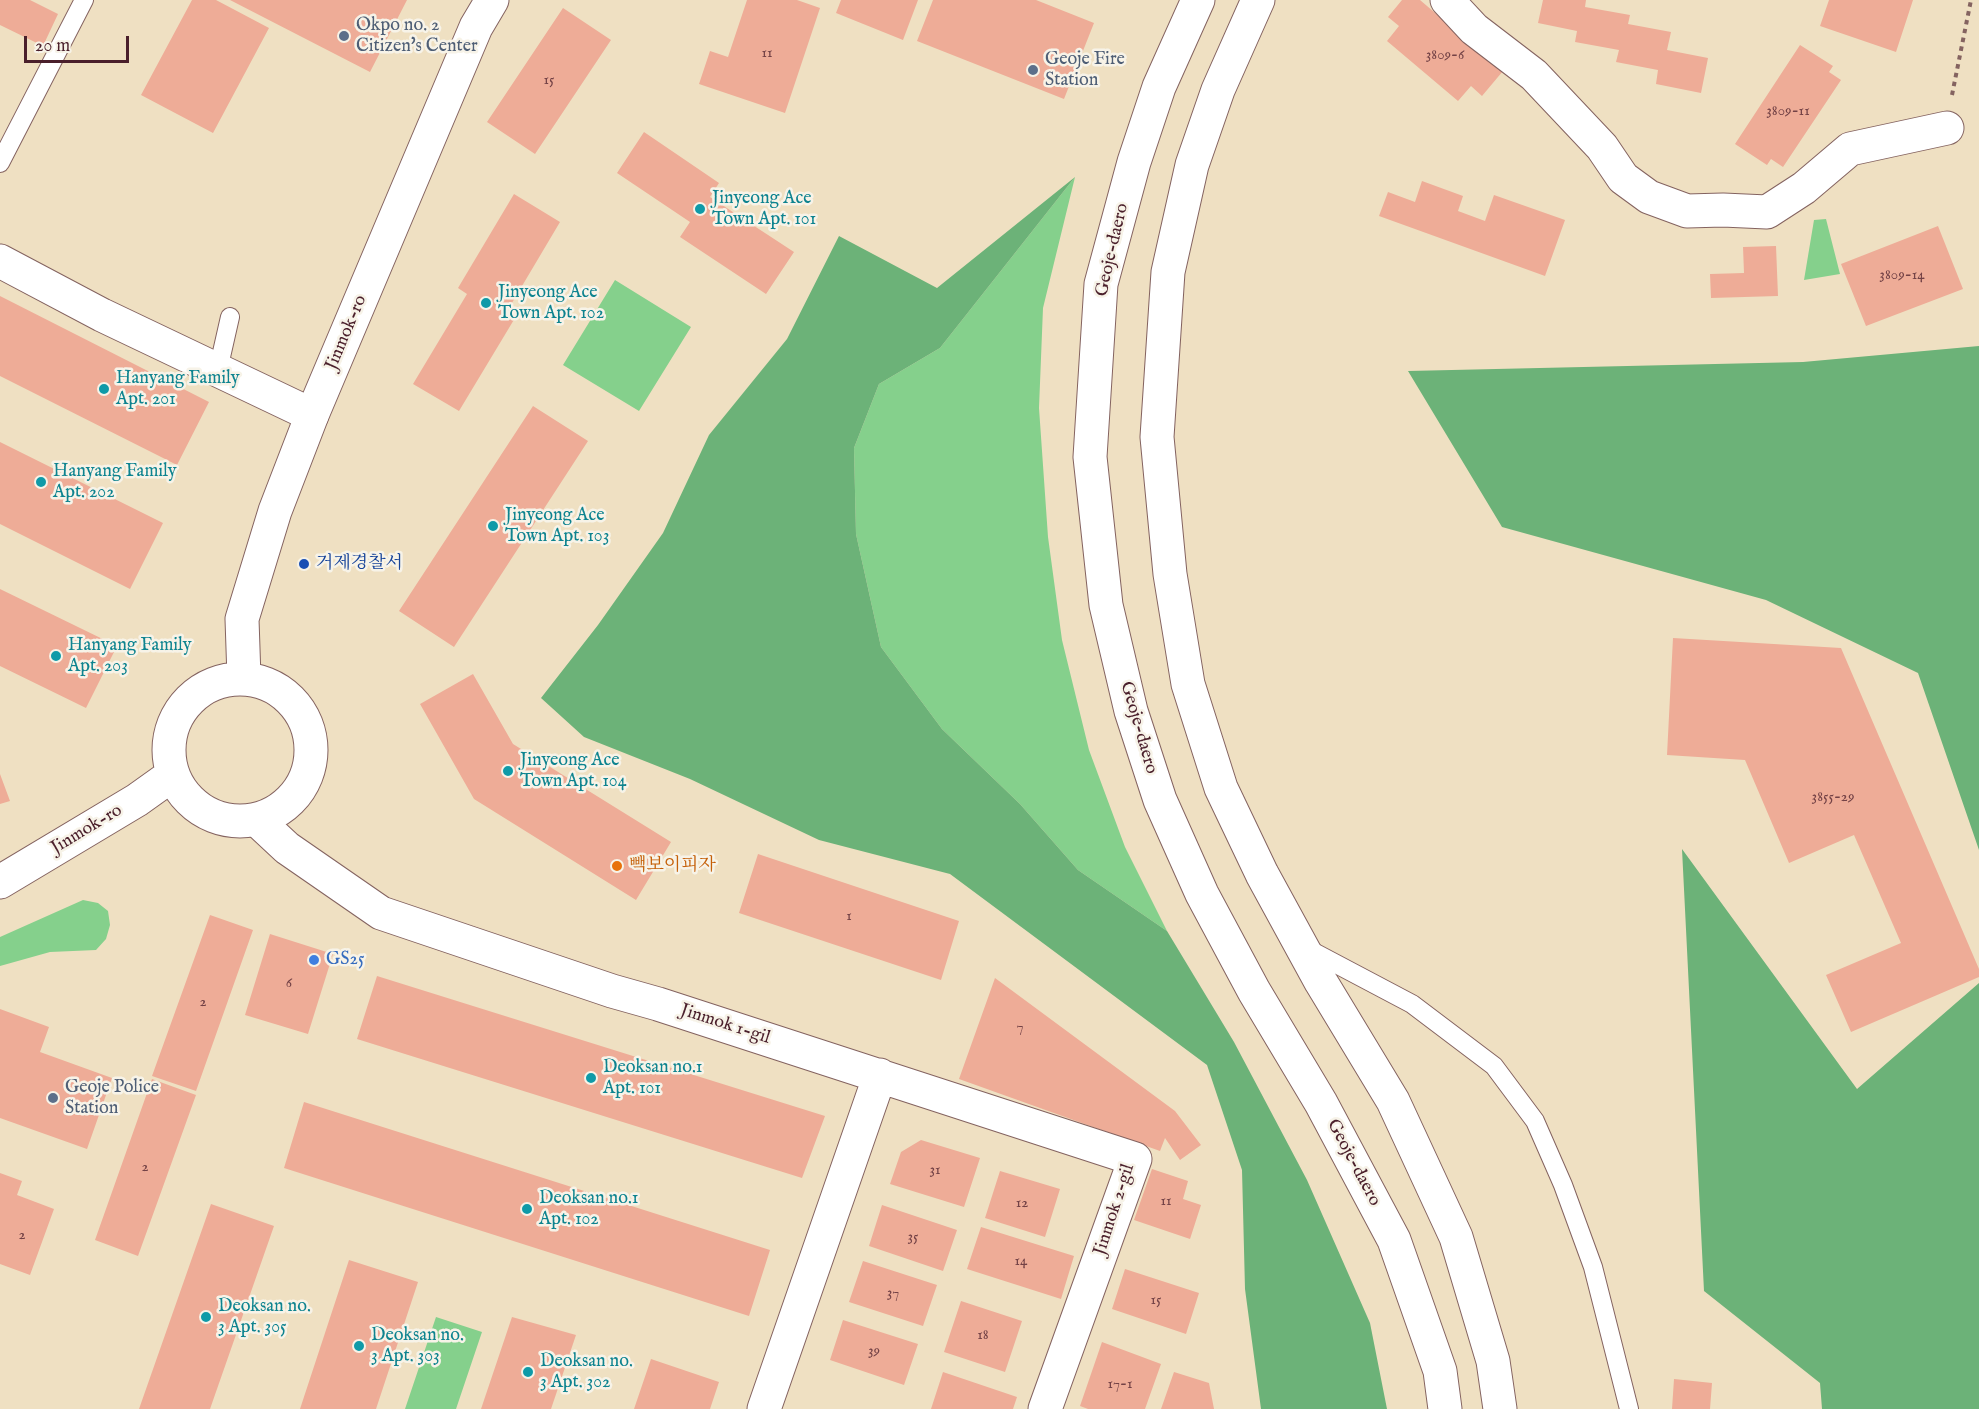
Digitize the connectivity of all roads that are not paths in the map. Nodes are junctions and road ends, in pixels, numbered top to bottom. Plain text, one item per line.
1 (84, 0) edge
2 (492, 0) edge
3 (1198, 0) edge
4 (1258, 0) edge
5 (1447, 0) edge
6 (1947, 128) road end
7 (0, 163) edge
8 (0, 261) edge
9 (230, 316) dead end
10 (218, 370) junction
11 (312, 415) junction
12 (244, 678) junction
13 (172, 775) junction
14 (257, 820) junction
15 (0, 882) edge
16 (1301, 945) junction
17 (880, 1075) junction
18 (764, 1409) edge
19 (1045, 1409) edge
20 (1445, 1409) edge
21 (1500, 1409) edge
22 (1629, 1409) edge

1 - 7 lane
2 - 11 street, Jinmok-ro
3 - 20 street, Geoje-daero
4 - 16 street
5 - 6 street
8 - 10 street
9 - 10 lane
10 - 11 street
11 - 12 street, Jinmok-ro
12 - 13 street
12 - 14 street
13 - 14 street
13 - 15 street, Jinmok-ro
14 - 17 street, Jinmok 1-gil
16 - 21 street
16 - 22 lane
17 - 18 street
17 - 19 street, Jinmok 2-gil

